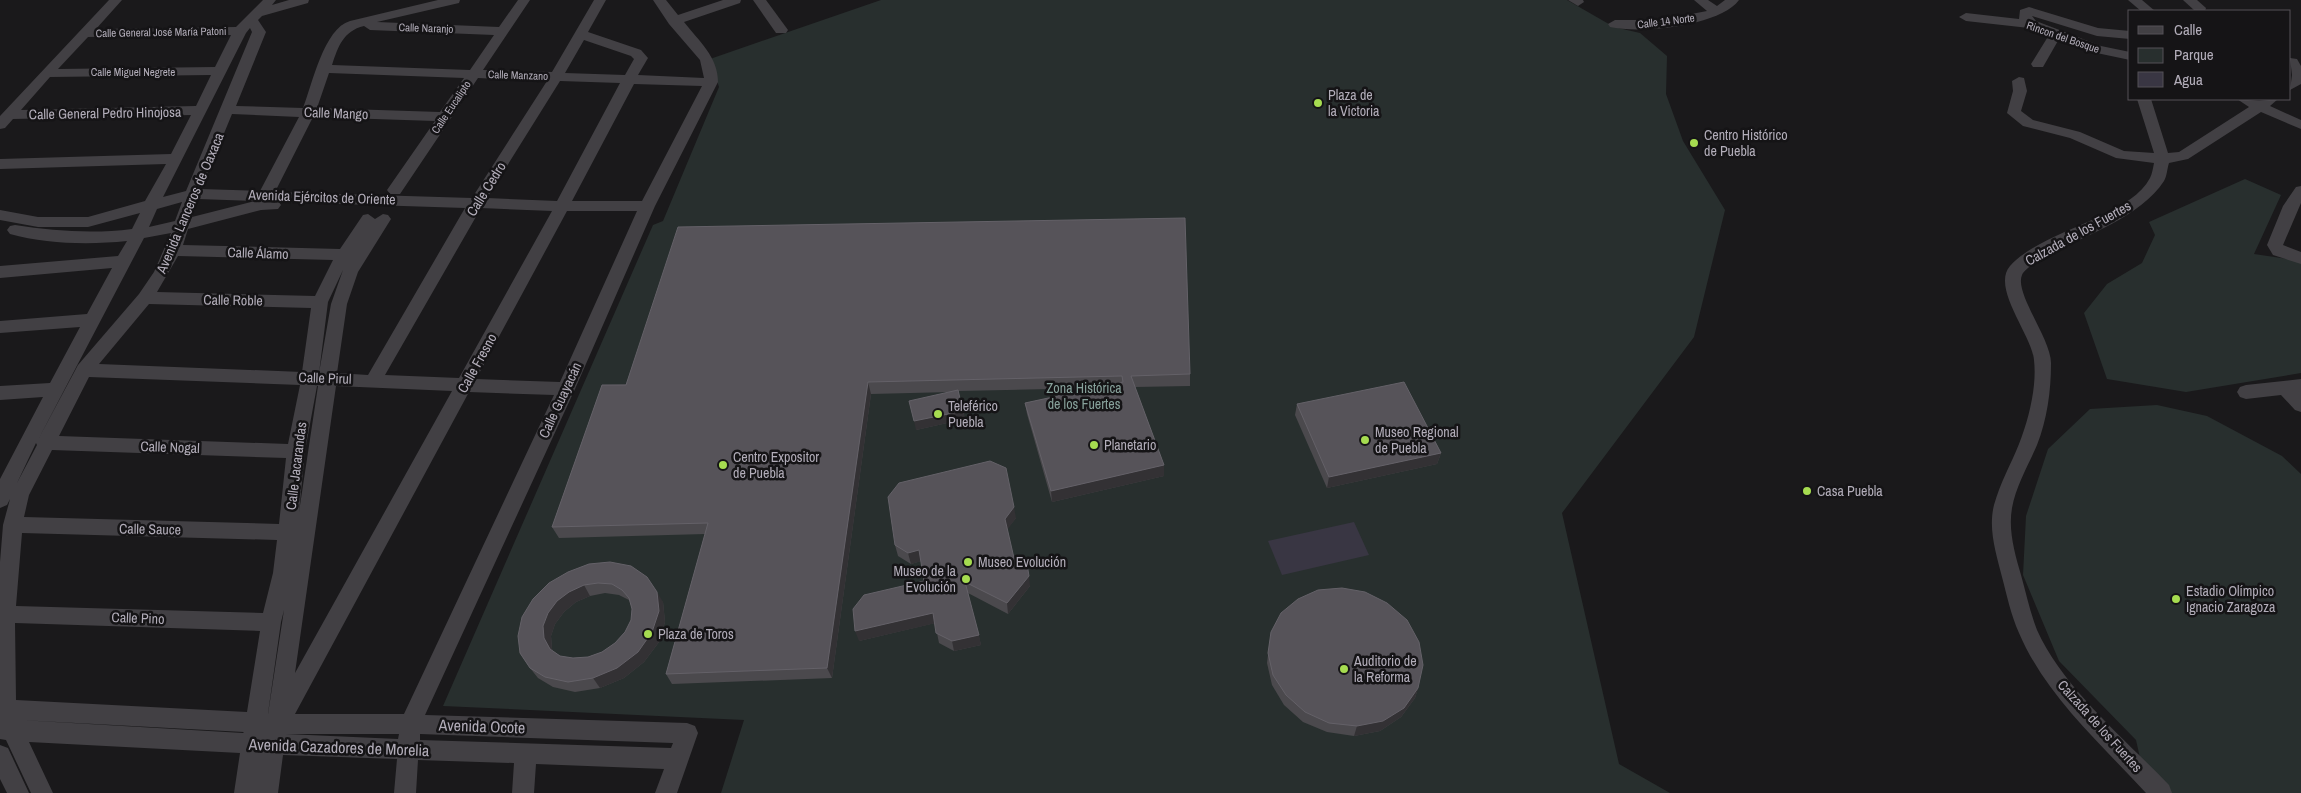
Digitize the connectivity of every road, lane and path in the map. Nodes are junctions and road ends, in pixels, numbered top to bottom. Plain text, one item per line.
1 (116, 0) edge
2 (270, 0) edge
3 (303, 0) edge
4 (454, 0) edge
5 (524, 0) edge
6 (600, 0) edge
7 (659, 0) edge
8 (735, 0) edge
9 (759, 0) edge
10 (1700, 0) edge
11 (1733, 0) edge
12 (2134, 0) edge
13 (2148, 10) edge
14 (1717, 12) junction
15 (256, 16) junction
16 (1966, 17) dead end
17 (674, 20) junction
18 (1615, 24) dead end
19 (2031, 24) junction
20 (350, 25) junction
21 (782, 30) dead end
22 (240, 31) junction
23 (503, 31) junction
24 (82, 33) junction
25 (581, 34) junction
26 (2056, 34) junction
27 (2128, 35) edge
28 (2128, 56) edge
29 (2294, 62) edge
30 (2038, 64) dead end
31 (326, 69) junction
32 (220, 71) junction
33 (46, 73) junction
34 (473, 74) junction
35 (556, 77) junction
36 (629, 80) junction
37 (712, 80) junction
38 (2019, 81) dead end
39 (2291, 85) edge
40 (2144, 100) edge
41 (2251, 100) edge
42 (2266, 102) edge
43 (201, 110) junction
44 (229, 110) junction
45 (310, 112) junction
46 (444, 116) junction
47 (4, 120) edge
48 (2301, 124) edge
49 (176, 159) junction
50 (2162, 159) junction
51 (0, 164) edge
52 (2301, 191) edge
53 (192, 194) junction
54 (263, 200) junction
55 (401, 200) junction
56 (150, 206) junction
57 (473, 208) junction
58 (369, 212) junction
59 (559, 212) junction
60 (645, 212) junction
61 (0, 215) edge
62 (183, 223) junction
63 (0, 228) edge
64 (138, 234) junction
65 (173, 250) junction
66 (2301, 258) edge
67 (124, 261) junction
68 (342, 267) junction
69 (0, 272) edge
70 (145, 298) junction
71 (320, 302) junction
72 (94, 320) junction
73 (0, 327) edge
74 (84, 370) junction
75 (310, 378) junction
76 (328, 379) junction
77 (374, 380) junction
78 (466, 384) junction
79 (2293, 387) edge
80 (56, 388) junction
81 (566, 389) junction
82 (2246, 392) dead end
83 (0, 393) edge
84 (2301, 405) edge
85 (45, 443) junction
86 (296, 451) junction
87 (8, 465) edge
88 (311, 489) junction
89 (292, 492) junction
90 (0, 500) edge
91 (13, 525) junction
92 (288, 532) junction
93 (291, 572) junction
94 (5, 614) junction
95 (271, 622) junction
96 (3, 709) edge
97 (410, 724) junction
98 (6, 731) edge
99 (265, 734) junction
100 (410, 748) junction
101 (528, 754) junction
102 (0, 755) edge
103 (679, 759) junction
104 (18, 793) edge
105 (42, 793) edge
106 (246, 793) edge
107 (267, 793) edge
108 (405, 793) edge
109 (523, 793) edge
110 (666, 793) edge
111 (2160, 793) edge

1 - 24 street
2 - 15 street, Avenida Lanceros de Oaxaca
3 - 15 street
4 - 20 street
5 - 23 street, Calle Eucalipto
6 - 25 street, Calle Cedro
7 - 17 street
8 - 17 street
9 - 21 street
10 - 14 street
11 - 14 street
12 - 13 street
14 - 18 street, Calle 14 Norte
15 - 22 street, Avenida Lanceros de Oaxaca
15 - 44 street, Avenida Lanceros de Oaxaca
16 - 19 street, Rincon del Bosque
17 - 37 street
19 - 26 street, Rincon del Bosque
19 - 27 street
20 - 23 street, Calle Naranjo
20 - 31 street
22 - 24 street, Calle General José María Patoni
22 - 32 street, Avenida Lanceros de Oaxaca
23 - 34 street, Calle Eucalipto
24 - 33 street
25 - 35 street, Calle Cedro
25 - 36 street, Calle Fresno
26 - 28 street, Rincon del Bosque
26 - 30 street
29 - 39 street
31 - 34 street, Calle Manzano
31 - 45 street
32 - 33 street, Calle Miguel Negrete
32 - 43 street, Avenida Lanceros de Oaxaca
33 - 47 street
34 - 35 street, Calle Manzano
34 - 46 street, Calle Eucalipto
35 - 36 street, Calle Manzano
35 - 57 street, Calle Cedro
36 - 37 street, Calle Manzano
36 - 59 street, Calle Fresno
37 - 60 street, Calle Guayacán
38 - 50 street
40 - 50 street
41 - 42 street
42 - 48 street
42 - 50 street
43 - 47 street, Calle General Pedro Hinojosa
43 - 49 street, Avenida Lanceros de Oaxaca
44 - 45 street, Calle Mango
44 - 53 street, Avenida Lanceros de Oaxaca
45 - 46 street, Calle Mango
45 - 54 street
46 - 55 street, Calle Eucalipto
49 - 51 street
49 - 56 street, Avenida Lanceros de Oaxaca
50 - 111 street, Calzada de los Fuertes
52 - 66 street
53 - 54 street, Avenida Ejércitos de Oriente
53 - 56 street, Avenida Ejércitos de Oriente
53 - 62 street, Avenida Lanceros de Oaxaca
54 - 58 street, Avenida Ejércitos de Oriente
54 - 62 street, Avenida Ejércitos de Oriente
55 - 57 street, Avenida Ejércitos de Oriente
55 - 58 street, Avenida Ejércitos de Oriente
55 - 58 street
55 - 58 street
56 - 61 street, Avenida Ejércitos de Oriente
56 - 64 street, Avenida Lanceros de Oaxaca
57 - 59 street, Avenida Ejércitos de Oriente
57 - 77 street, Calle Cedro
58 - 68 street, Calle Jacarandas
59 - 60 street, Avenida Ejércitos de Oriente
59 - 78 street, Calle Fresno
60 - 81 street, Calle Guayacán
62 - 64 street, Avenida Ejércitos de Oriente
62 - 65 street, Avenida Lanceros de Oaxaca
63 - 64 street, Avenida Ejércitos de Oriente
64 - 67 street, Avenida Lanceros de Oaxaca
65 - 68 street, Calle Álamo
65 - 70 street, Avenida Lanceros de Oaxaca
67 - 69 street
67 - 72 street, Avenida Lanceros de Oaxaca
68 - 71 street, Calle Jacarandas
68 - 76 street, Calle Jacarandas
70 - 71 street, Calle Roble
70 - 74 street, Avenida Lanceros de Oaxaca
71 - 75 street, Calle Jacarandas
72 - 73 street
72 - 80 street, Avenida Lanceros de Oaxaca
74 - 75 street, Calle Pirul
74 - 85 street, Avenida Lanceros de Oaxaca
75 - 76 street, Calle Pirul
75 - 86 street, Calle Jacarandas
76 - 77 street, Calle Pirul
76 - 88 street, Calle Jacarandas
77 - 78 street, Calle Pirul
78 - 81 street, Calle Pirul
78 - 99 street, Calle Fresno
79 - 82 street
79 - 84 street
80 - 83 street
80 - 87 street, Avenida Lanceros de Oaxaca
81 - 97 street, Calle Guayacán
85 - 86 street, Calle Nogal
85 - 91 street, Avenida Lanceros de Oaxaca
86 - 89 street, Calle Jacarandas
87 - 90 street, Avenida Lanceros de Oaxaca
88 - 89 street
88 - 93 street, Calle Jacarandas
89 - 92 street, Calle Jacarandas
91 - 92 street, Calle Sauce
91 - 94 street, Avenida Lanceros de Oaxaca
92 - 93 street, Calle Jacarandas
93 - 95 street, Calle Jacarandas
93 - 99 street, Calle Jacarandas
94 - 95 street, Calle Pino
94 - 96 street, Avenida Lanceros de Oaxaca
95 - 99 street, Calle Jacarandas
96 - 98 street, Avenida Lanceros de Oaxaca
96 - 99 street, Avenida Cazadores de Morelia
97 - 99 street, Avenida Ocote
97 - 100 street
97 - 103 street, Avenida Ocote
98 - 99 street, Avenida Cazadores de Morelia
98 - 105 street, Avenida Lanceros de Oaxaca
99 - 100 street, Avenida Cazadores de Morelia
99 - 106 street
99 - 107 street
100 - 101 street, Avenida Cazadores de Morelia
100 - 108 street
101 - 103 street, Avenida Cazadores de Morelia
101 - 109 street
102 - 104 street
103 - 110 street

